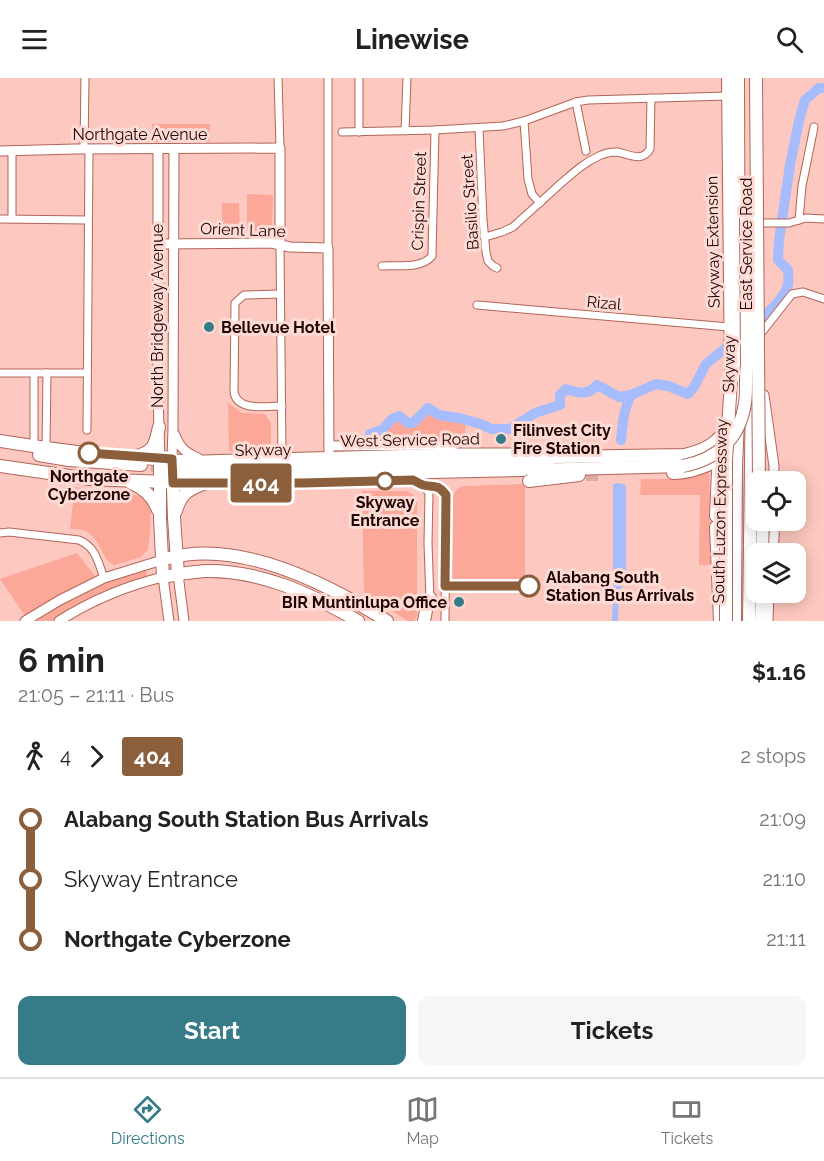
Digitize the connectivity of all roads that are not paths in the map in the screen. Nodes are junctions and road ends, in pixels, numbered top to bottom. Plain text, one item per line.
1 (85, 78) edge
2 (278, 78) edge
3 (328, 78) edge
4 (359, 78) edge
5 (407, 78) edge
6 (728, 78) edge
7 (741, 78) edge
8 (751, 78) edge
9 (758, 78) edge
10 (728, 96) junction
11 (651, 98) junction
12 (576, 102) junction
13 (524, 122) junction
14 (814, 127) dead end
15 (479, 128) junction
16 (435, 130) junction
17 (405, 131) junction
18 (342, 132) dead end
19 (359, 132) junction
20 (174, 148) junction
21 (280, 148) junction
22 (86, 149) junction
23 (158, 149) junction
24 (0, 151) edge
25 (12, 151) junction
26 (586, 151) dead end
27 (540, 203) junction
28 (0, 219) edge
29 (12, 219) junction
30 (824, 219) edge
31 (88, 220) junction
32 (799, 220) junction
33 (761, 223) junction
34 (485, 237) junction
35 (158, 244) junction
36 (174, 244) junction
37 (280, 244) junction
38 (327, 248) junction
39 (382, 266) dead end
40 (498, 268) dead end
41 (280, 294) junction
42 (824, 299) edge
43 (477, 306) dead end
44 (734, 327) junction
45 (759, 332) junction
46 (0, 373) edge
47 (47, 373) junction
48 (87, 373) junction
49 (34, 374) junction
50 (739, 398) junction
51 (752, 401) junction
52 (282, 406) junction
53 (731, 424) junction
54 (159, 427) junction
55 (173, 429) junction
56 (87, 430) dead end
57 (0, 441) edge
58 (329, 446) junction
59 (40, 447) junction
60 (0, 449) edge
61 (460, 453) junction
62 (382, 456) junction
63 (133, 457) junction
64 (329, 457) junction
65 (282, 458) junction
66 (0, 459) edge
67 (720, 459) junction
68 (203, 460) junction
69 (0, 466) edge
70 (440, 468) junction
71 (527, 468) junction
72 (161, 471) junction
73 (184, 471) tunnel mouth
74 (761, 471) edge
75 (762, 471) edge
76 (774, 471) edge
77 (127, 482) junction
78 (205, 483) junction
79 (418, 483) junction
80 (174, 518) junction
81 (160, 519) junction
82 (0, 532) edge
83 (176, 556) junction
84 (162, 560) junction
85 (178, 574) junction
86 (163, 577) junction
87 (104, 578) junction
88 (430, 598) junction
89 (760, 603) edge
90 (769, 603) edge
91 (25, 621) edge
92 (59, 621) edge
93 (169, 621) edge
94 (184, 621) edge
95 (358, 621) edge
96 (387, 621) edge
97 (424, 621) edge
98 (430, 621) edge
99 (445, 621) edge
100 (720, 621) edge
101 (726, 621) edge
102 (735, 621) edge
103 (749, 621) edge
104 (760, 621) edge
105 (768, 621) edge

1 - 22 street
2 - 21 street
3 - 38 street
4 - 19 street
5 - 17 street
6 - 10 main road, West Service Road
6 - 101 highway, Skyway Extension, bridge
7 - 44 highway, South Luzon Expressway
7 - 71 highway, Skyway, bridge
8 - 45 highway, South Luzon Expressway
9 - 33 main road, East Service Road
9 - 74 highway, bridge
10 - 11 street
10 - 44 main road, West Service Road
11 - 12 street
11 - 27 street
12 - 13 street
12 - 26 street
13 - 15 street
13 - 27 street
14 - 32 street
15 - 16 street
15 - 34 street, Basilio Street
16 - 17 street
16 - 39 street, Crispin Street
17 - 19 street
18 - 19 street
20 - 21 main road, Northgate Avenue
20 - 23 main road, Northgate Avenue
20 - 36 main road, North Bridgeway Avenue
21 - 37 main road
22 - 23 main road, Northgate Avenue
22 - 25 main road, Northgate Avenue
22 - 31 street
23 - 35 main road, North Bridgeway Avenue
24 - 25 main road, Northgate Avenue
25 - 29 street
27 - 34 street
28 - 29 street
29 - 31 street
30 - 32 street
31 - 48 street
32 - 33 street
33 - 45 main road, East Service Road, bridge
34 - 40 street, Basilio Street
35 - 36 main road, Orient Lane
35 - 54 main road, North Bridgeway Avenue
36 - 37 main road, Orient Lane
36 - 55 main road, North Bridgeway Avenue
37 - 38 main road, Orient Lane
37 - 41 street
38 - 58 main road
41 - 52 street
41 - 52 street
42 - 45 street
43 - 44 street, Rizal
44 - 50 highway, South Luzon Expressway
44 - 61 main road, West Service Road
45 - 51 highway, South Luzon Expressway
45 - 76 main road, East Service Road
46 - 49 street
47 - 48 street
47 - 49 street
47 - 59 street
48 - 56 street
49 - 59 street
50 - 53 highway
50 - 102 highway, South Luzon Expressway
51 - 75 highway
51 - 103 highway, South Luzon Expressway
52 - 65 street
53 - 67 highway
53 - 71 highway
54 - 63 highway
54 - 72 main road, North Bridgeway Avenue
55 - 68 main road
55 - 72 main road, North Bridgeway Avenue
57 - 59 highway
58 - 61 main road
58 - 64 main road
59 - 63 highway
60 - 72 highway
61 - 62 main road, West Service Road
62 - 64 main road, West Service Road
62 - 70 highway
63 - 72 highway
64 - 65 main road, West Service Road
65 - 68 main road, West Service Road
66 - 72 highway
67 - 71 highway
67 - 100 highway
68 - 72 main road, West Service Road
69 - 77 highway
70 - 71 highway, Skyway
70 - 73 highway, Skyway
70 - 79 highway
72 - 77 highway
72 - 78 main road
72 - 80 highway
72 - 81 highway
77 - 81 highway
78 - 79 main road
78 - 80 highway
79 - 88 street
79 - 99 street
80 - 83 highway
81 - 84 highway
82 - 87 street
83 - 84 highway
83 - 85 highway
83 - 96 highway
84 - 86 highway
84 - 87 main road
85 - 86 highway
85 - 94 main road
85 - 95 highway
86 - 92 main road
86 - 93 main road
87 - 91 main road
88 - 97 highway
88 - 98 street
89 - 104 highway
90 - 105 main road

